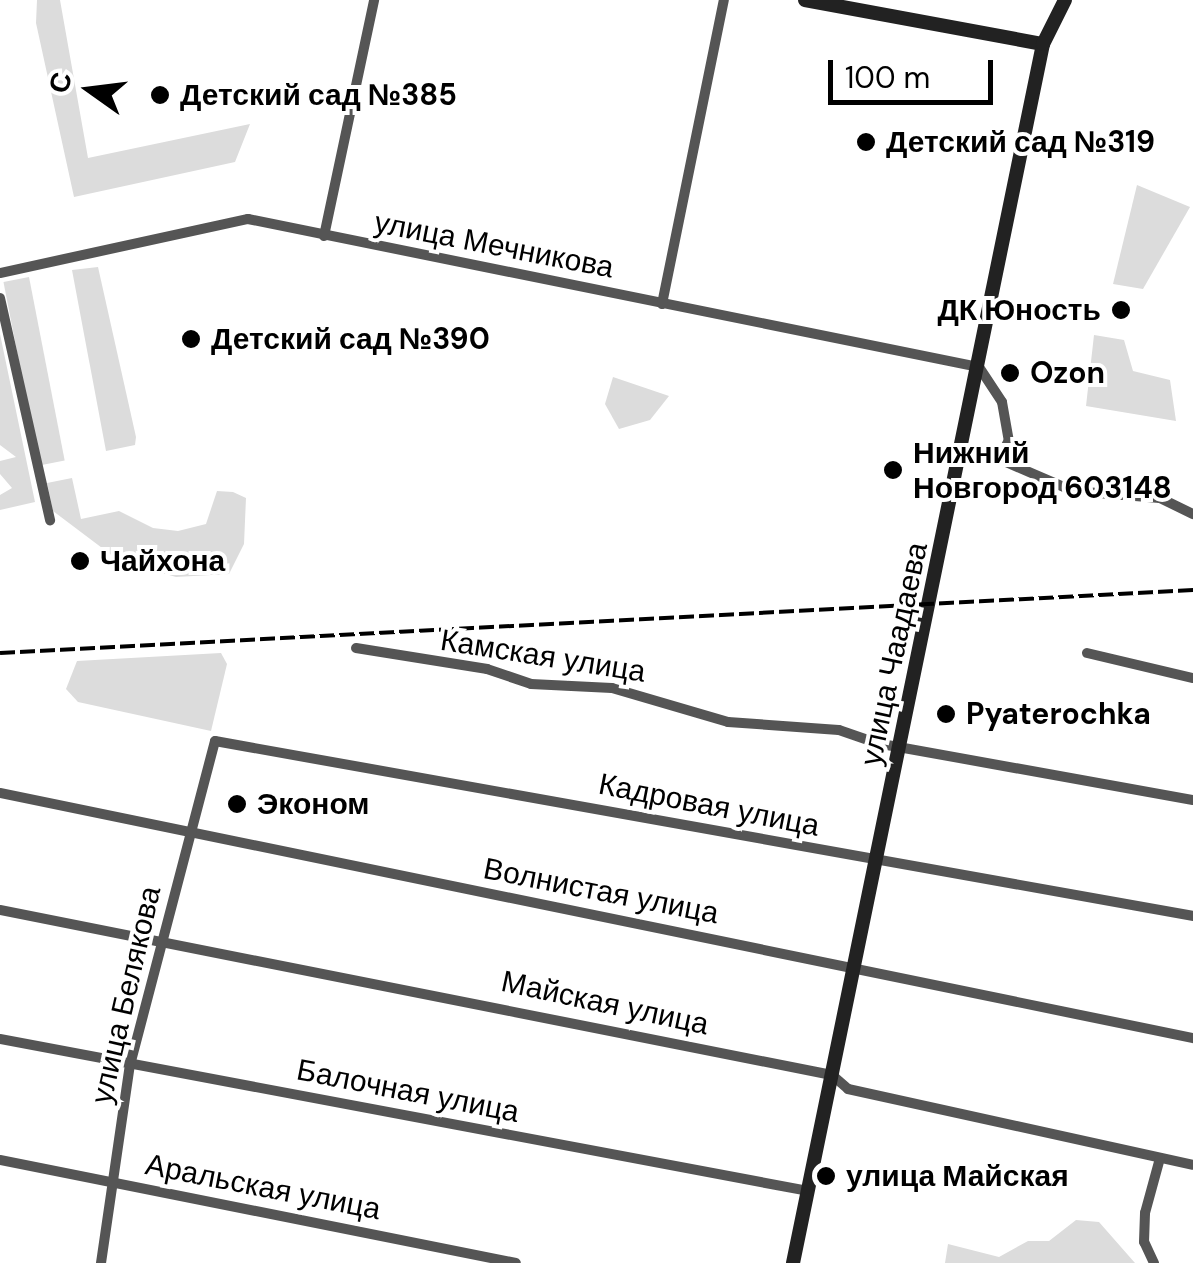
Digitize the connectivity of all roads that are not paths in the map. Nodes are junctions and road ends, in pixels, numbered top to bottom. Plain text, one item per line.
1 (374, 0) edge
2 (724, 0) edge
3 (805, 0) edge
4 (1065, 0) edge
5 (1043, 44) junction
6 (324, 236) junction
7 (0, 273) edge
8 (0, 298) edge
9 (662, 304) junction
10 (979, 367) junction
11 (961, 458) junction
12 (1000, 459) junction
13 (1193, 514) edge
14 (50, 520) dead end
15 (356, 648) dead end
16 (1087, 653) dead end
17 (1193, 678) edge
18 (215, 741) joint
19 (902, 743) junction
20 (0, 793) edge
21 (1193, 800) edge
22 (192, 832) junction
23 (880, 858) junction
24 (0, 910) edge
25 (1193, 916) edge
26 (162, 938) junction
27 (857, 967) junction
28 (0, 1038) edge
29 (1193, 1038) edge
30 (130, 1065) junction
31 (832, 1075) junction
32 (1160, 1158) junction
33 (0, 1160) edge
34 (1193, 1164) edge
35 (112, 1183) junction
36 (808, 1191) junction
37 (101, 1263) edge
38 (516, 1263) edge
39 (792, 1263) edge
40 (1154, 1263) edge

1 - 6 street
2 - 9 street
3 - 5 street
4 - 5 street, улица Чаадаева
5 - 10 street, улица Чаадаева
6 - 7 street, улица Мечникова
6 - 9 street, улица Мечникова
8 - 14 street
9 - 10 street, улица Мечникова
10 - 11 street, улица Чаадаева
10 - 12 street
11 - 12 street
11 - 19 street, улица Чаадаева
12 - 13 street
15 - 19 street, Камская улица
16 - 17 street
18 - 22 street, улица Белякова
18 - 23 street, Кадровая улица
19 - 21 street, Камская улица
19 - 23 street, улица Чаадаева
20 - 22 street, Волнистая улица
22 - 26 street, улица Белякова
22 - 27 street, Волнистая улица
23 - 25 street, Кадровая улица
23 - 27 street, улица Чаадаева
24 - 26 street, Майская улица
26 - 30 street, улица Белякова
26 - 31 street, Майская улица
27 - 29 street, Волнистая улица
27 - 31 street, улица Чаадаева
28 - 30 street, Балочная улица
30 - 35 street, улица Белякова
30 - 36 street, Балочная улица
31 - 32 street, Майская улица
31 - 36 street, улица Чаадаева
32 - 34 street, Майская улица
32 - 40 street
33 - 35 street, Аральская улица
35 - 37 street, улица Белякова
35 - 38 street, Аральская улица
36 - 39 street, улица Чаадаева

